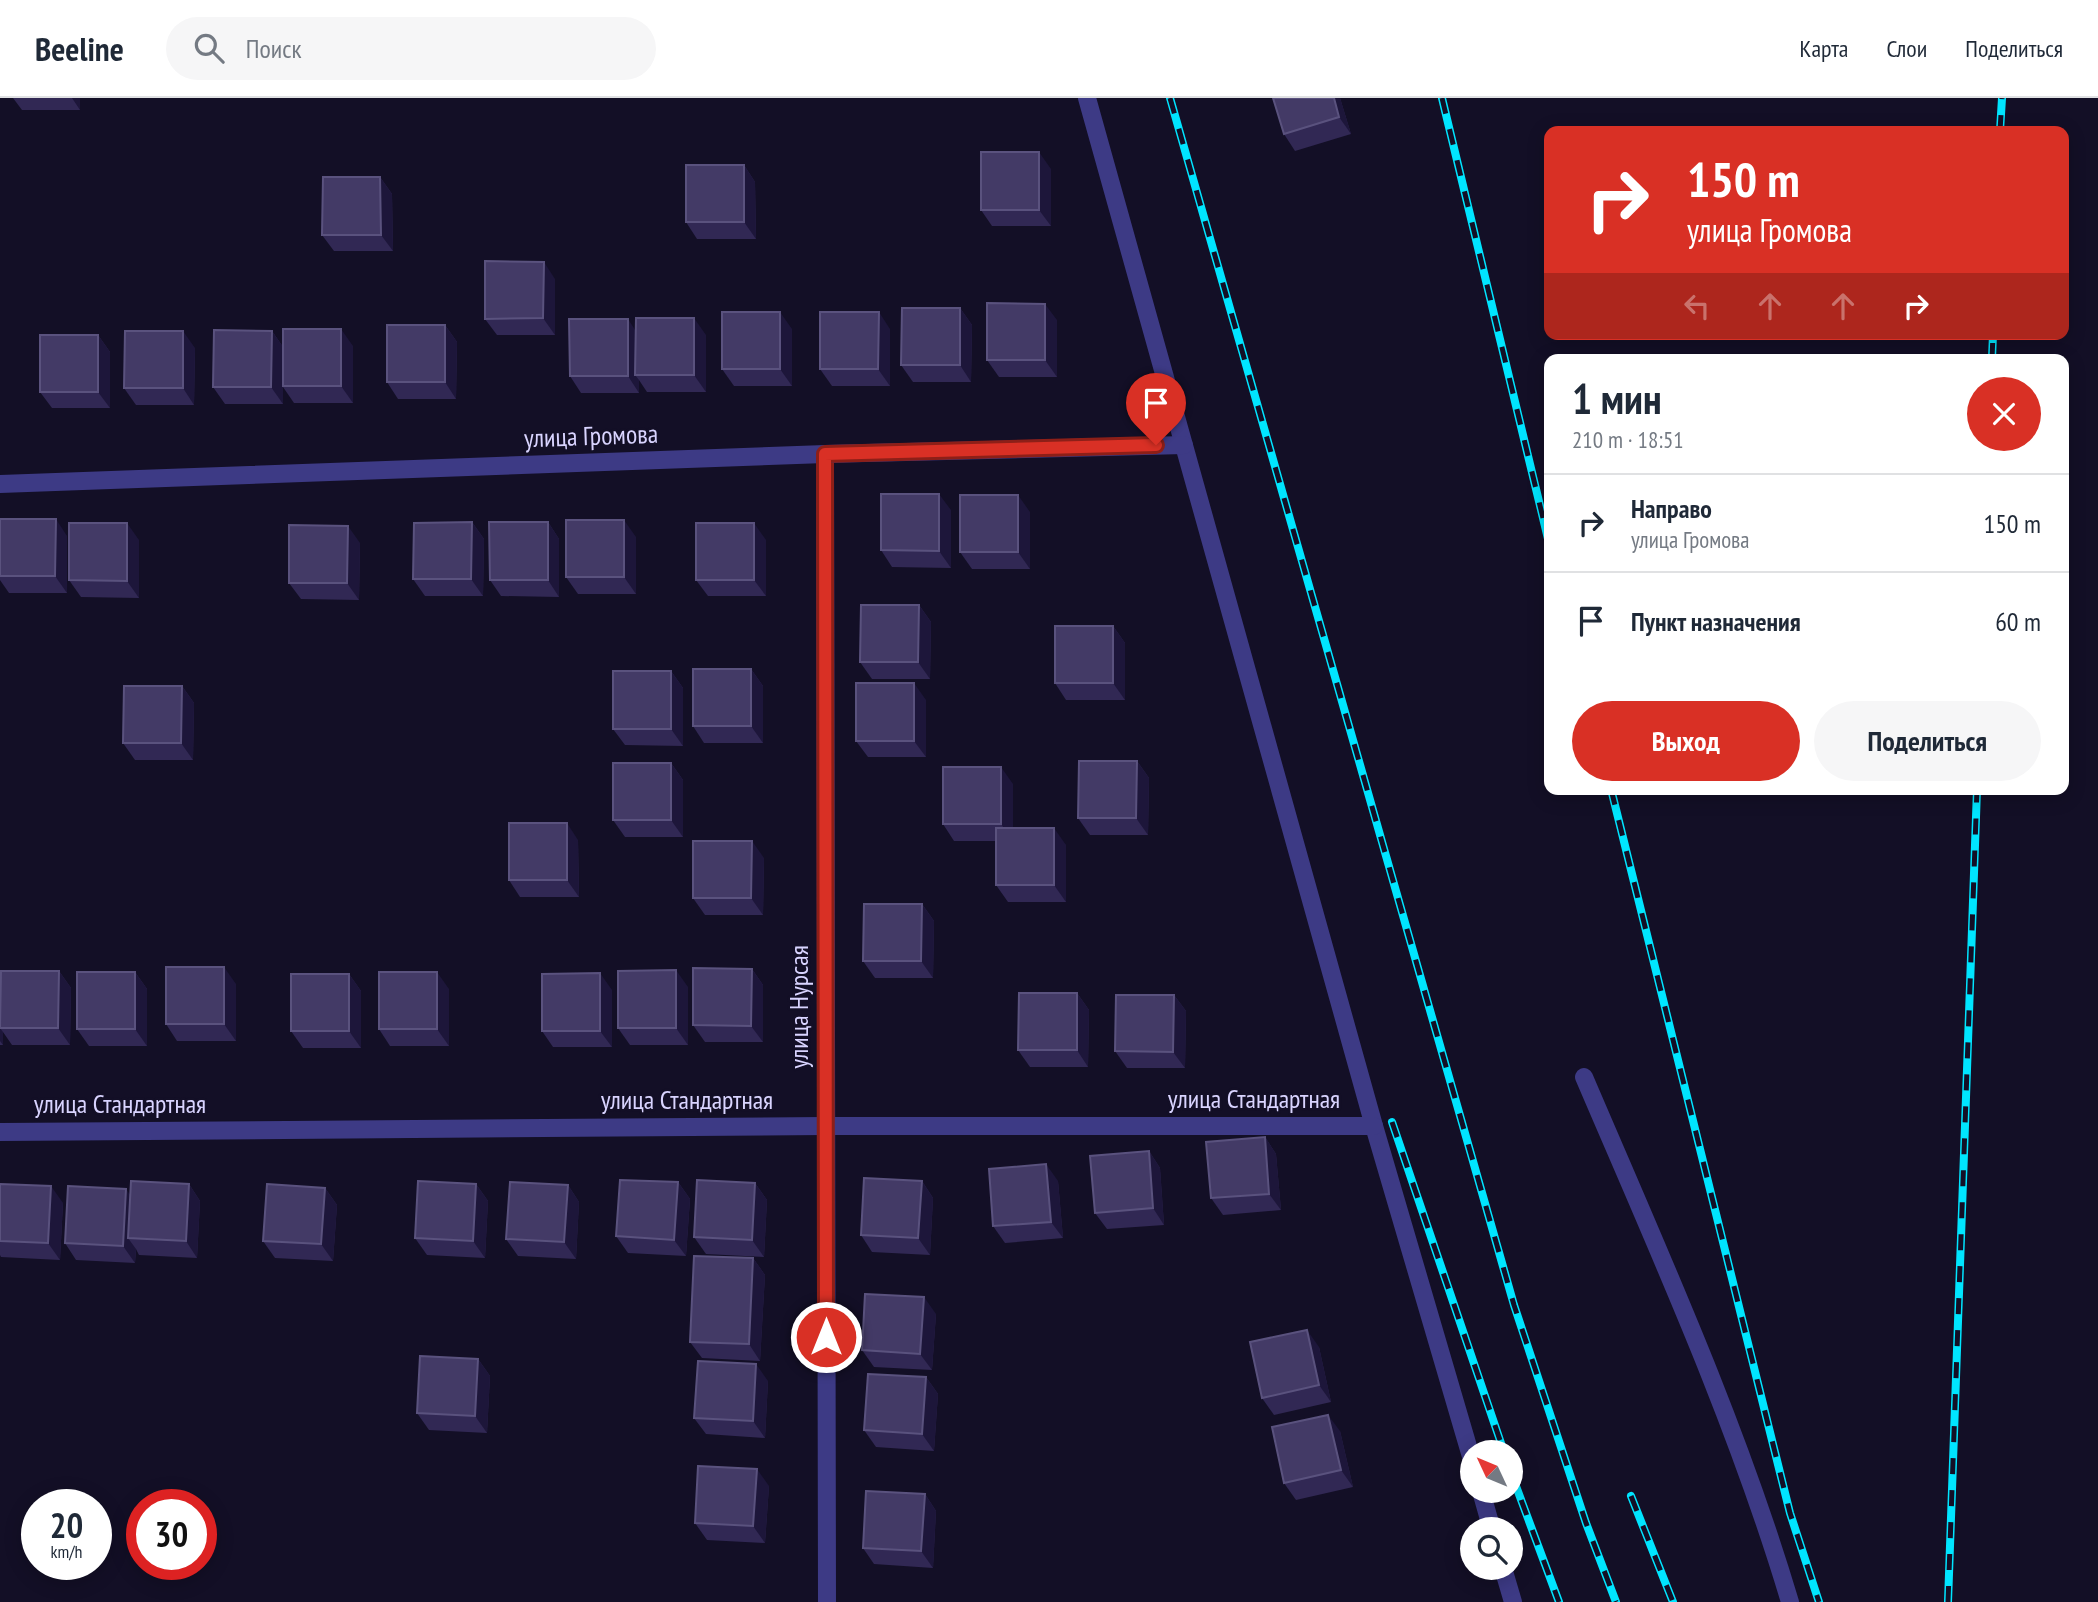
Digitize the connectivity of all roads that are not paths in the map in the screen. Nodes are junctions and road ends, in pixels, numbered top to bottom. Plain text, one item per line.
1 (1087, 98) edge
2 (1184, 445) junction
3 (825, 454) junction
4 (0, 484) edge
5 (1584, 1077) dead end
6 (825, 1126) junction
7 (1374, 1126) junction
8 (0, 1132) edge
9 (1466, 1440) edge
10 (1507, 1580) edge
11 (827, 1602) edge
12 (1513, 1602) edge
13 (1790, 1602) edge

1 - 2 street
2 - 3 street, улица Громова
2 - 7 street
3 - 4 street, улица Громова
3 - 6 street, улица Нурсая
5 - 13 street
6 - 7 street, улица Стандартная
6 - 8 street, улица Стандартная
6 - 11 street, улица Нурсая
7 - 9 street
10 - 12 street

